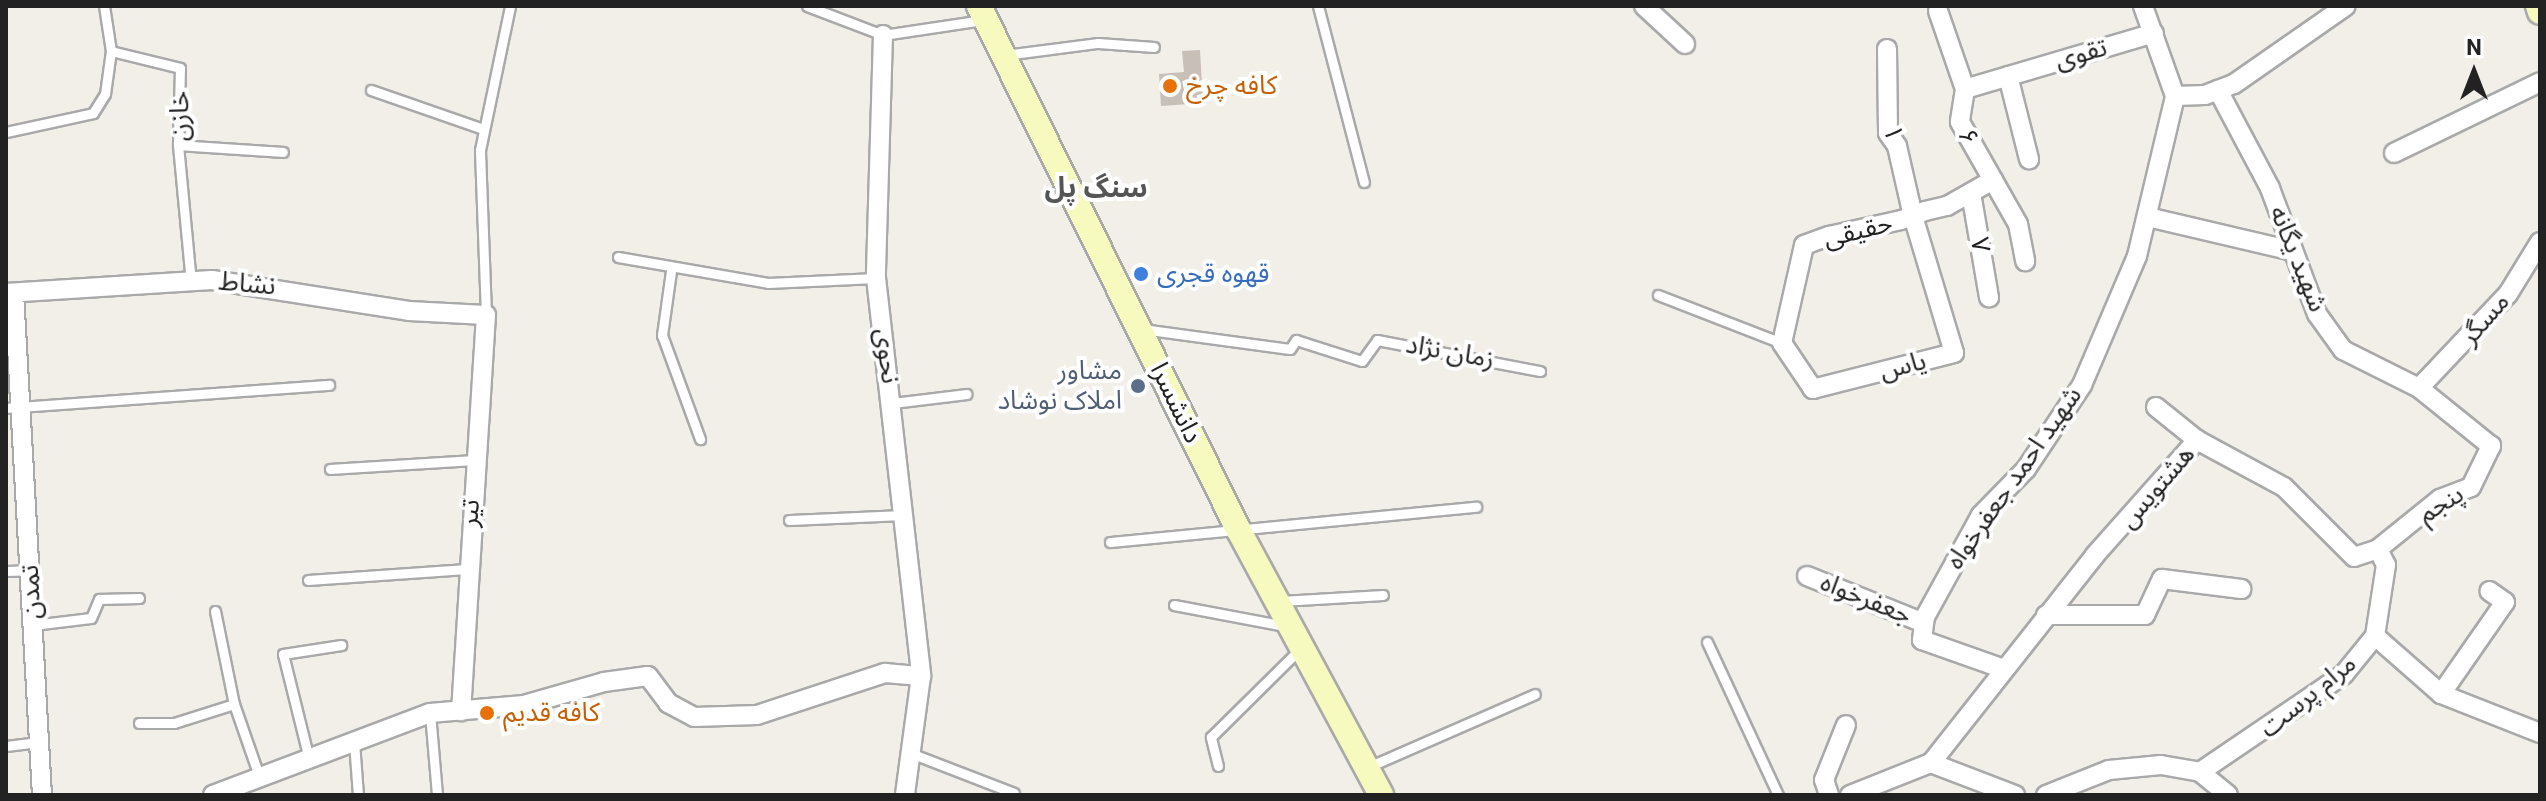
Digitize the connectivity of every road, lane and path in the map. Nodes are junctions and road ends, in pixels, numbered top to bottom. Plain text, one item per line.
1 (104, 6) edge
2 (510, 6) edge
3 (1318, 6) edge
4 (1644, 6) edge
5 (2143, 6) edge
6 (2346, 6) edge
7 (2538, 6) edge
8 (810, 7) edge
9 (1938, 11) dead end
10 (2540, 12) edge
11 (983, 13) edge
12 (2154, 33) junction
13 (883, 35) junction
14 (1685, 44) dead end
15 (1154, 47) dead end
16 (1887, 49) dead end
17 (111, 51) junction
18 (1005, 55) junction
19 (2008, 76) junction
20 (2540, 82) edge
21 (1965, 89) junction
22 (371, 90) dead end
23 (2218, 90) junction
24 (2175, 96) junction
25 (483, 129) junction
26 (6, 132) edge
27 (178, 145) junction
28 (283, 152) dead end
29 (2394, 153) dead end
30 (2029, 159) dead end
31 (1993, 180) junction
32 (1364, 182) dead end
33 (1971, 193) junction
34 (1913, 216) junction
35 (2148, 217) junction
36 (2540, 242) edge
37 (2289, 250) junction
38 (618, 257) dead end
39 (2025, 261) dead end
40 (671, 271) junction
41 (876, 278) junction
42 (191, 282) junction
43 (10, 293) edge
44 (1658, 295) dead end
45 (1989, 297) dead end
46 (486, 315) junction
47 (1139, 329) junction
48 (1782, 343) junction
49 (1540, 371) dead end
50 (329, 385) dead end
51 (2419, 388) junction
52 (966, 394) dead end
53 (893, 403) junction
54 (2156, 407) dead end
55 (13, 408) edge
56 (700, 439) dead end
57 (2197, 440) junction
58 (474, 460) junction
59 (330, 469) dead end
60 (1476, 507) dead end
61 (904, 515) junction
62 (789, 520) dead end
63 (1238, 529) junction
64 (1110, 542) dead end
65 (2378, 549) junction
66 (467, 569) junction
67 (30, 570) junction
68 (6, 571) edge
69 (1807, 576) dead end
70 (308, 580) dead end
71 (2241, 589) dead end
72 (2489, 591) dead end
73 (1383, 595) dead end
74 (139, 598) dead end
75 (1278, 601) junction
76 (1174, 605) dead end
77 (215, 611) dead end
78 (2046, 615) junction
79 (1924, 623) junction
80 (33, 625) junction
81 (2375, 636) junction
82 (1298, 637) junction
83 (1707, 642) dead end
84 (341, 645) dead end
85 (2004, 669) junction
86 (921, 676) junction
87 (1535, 694) dead end
88 (2441, 694) junction
89 (234, 704) junction
90 (461, 711) junction
91 (430, 713) junction
92 (139, 723) dead end
93 (1846, 725) dead end
94 (2540, 733) edge
95 (353, 739) junction
96 (39, 742) junction
97 (6, 746) edge
98 (913, 754) junction
99 (308, 755) junction
100 (1931, 763) junction
101 (1218, 766) dead end
102 (1368, 767) junction
103 (2200, 772) junction
104 (258, 773) junction
105 (225, 792) edge
106 (2067, 792) edge
107 (1014, 793) dead end
108 (42, 795) edge
109 (358, 795) edge
110 (437, 795) edge
111 (905, 795) edge
112 (1381, 795) edge
113 (1778, 795) edge
114 (1829, 795) edge
115 (1850, 795) edge
116 (2015, 795) edge
117 (2046, 795) edge
118 (2228, 795) edge

1 - 17 lane
2 - 25 lane
3 - 32 lane
4 - 14 street
5 - 12 street
6 - 23 street
7 - 10 street
8 - 13 lane
9 - 21 street
11 - 13 lane
11 - 18 street, دانشسرا
12 - 19 street, تقوی
12 - 24 street
13 - 41 street, نحوی
15 - 18 lane
16 - 34 street, ۱
17 - 26 lane
17 - 27 lane, خازن
18 - 47 street, دانشسرا
19 - 21 street, تقوی
19 - 30 street
20 - 29 street
21 - 31 street, ۶
22 - 25 lane
23 - 24 street
23 - 37 street, شهید یگانه
24 - 35 street, شهید احمد جعفرخواه
25 - 46 lane
27 - 28 lane
27 - 42 lane, خازن
31 - 33 street, حقیقی
31 - 39 street, ۶
33 - 34 street, حقیقی
33 - 45 street, ۷
34 - 48 street, حقیقی
34 - 48 street, یاس
35 - 37 street
35 - 79 street, شهید احمد جعفرخواه
36 - 51 street, مسگر
37 - 51 street, شهید یگانه
38 - 40 lane
40 - 41 lane
40 - 56 lane
41 - 53 street, نحوی
42 - 43 street, نشاط
42 - 46 street, نشاط
43 - 55 street, تمدن
44 - 48 lane
46 - 58 street, تیر
47 - 49 lane, زمان نژاد
47 - 63 street, دانشسرا
50 - 55 lane
51 - 65 street, پنجم
52 - 53 lane
53 - 61 street, نحوی
54 - 57 street
55 - 67 street, تمدن
57 - 65 street, هشتویس
57 - 78 street, هشتویس
58 - 59 lane
58 - 66 street, تیر
60 - 63 lane
61 - 62 lane
61 - 86 street, نحوی
63 - 64 lane
63 - 75 street, دانشسرا
65 - 81 street, مرام پرست
66 - 70 lane
66 - 90 street, تیر
67 - 68 lane
67 - 80 street, تمدن
69 - 79 street, جعفرخواه
71 - 78 street
72 - 88 street
73 - 75 lane
74 - 80 lane
75 - 82 street, دانشسرا
76 - 82 lane
77 - 89 lane
78 - 85 street, هشتویس
79 - 85 street
80 - 96 street, تمدن
81 - 88 street
81 - 103 street, مرام پرست
82 - 101 lane
82 - 102 street, دانشسرا
83 - 113 lane
84 - 99 lane
85 - 100 street, هشتویس
86 - 90 street
86 - 98 street, نحوی
87 - 102 lane
88 - 94 street
89 - 92 lane
89 - 104 lane
90 - 91 street
91 - 95 street
91 - 110 lane
93 - 114 street
95 - 99 street
95 - 109 lane
96 - 97 lane
96 - 108 street, تمدن
98 - 107 lane
98 - 111 street, نحوی
99 - 104 street
100 - 115 street
100 - 116 street
102 - 112 street, دانشسرا
103 - 106 street
103 - 118 street
104 - 105 street
106 - 117 street

